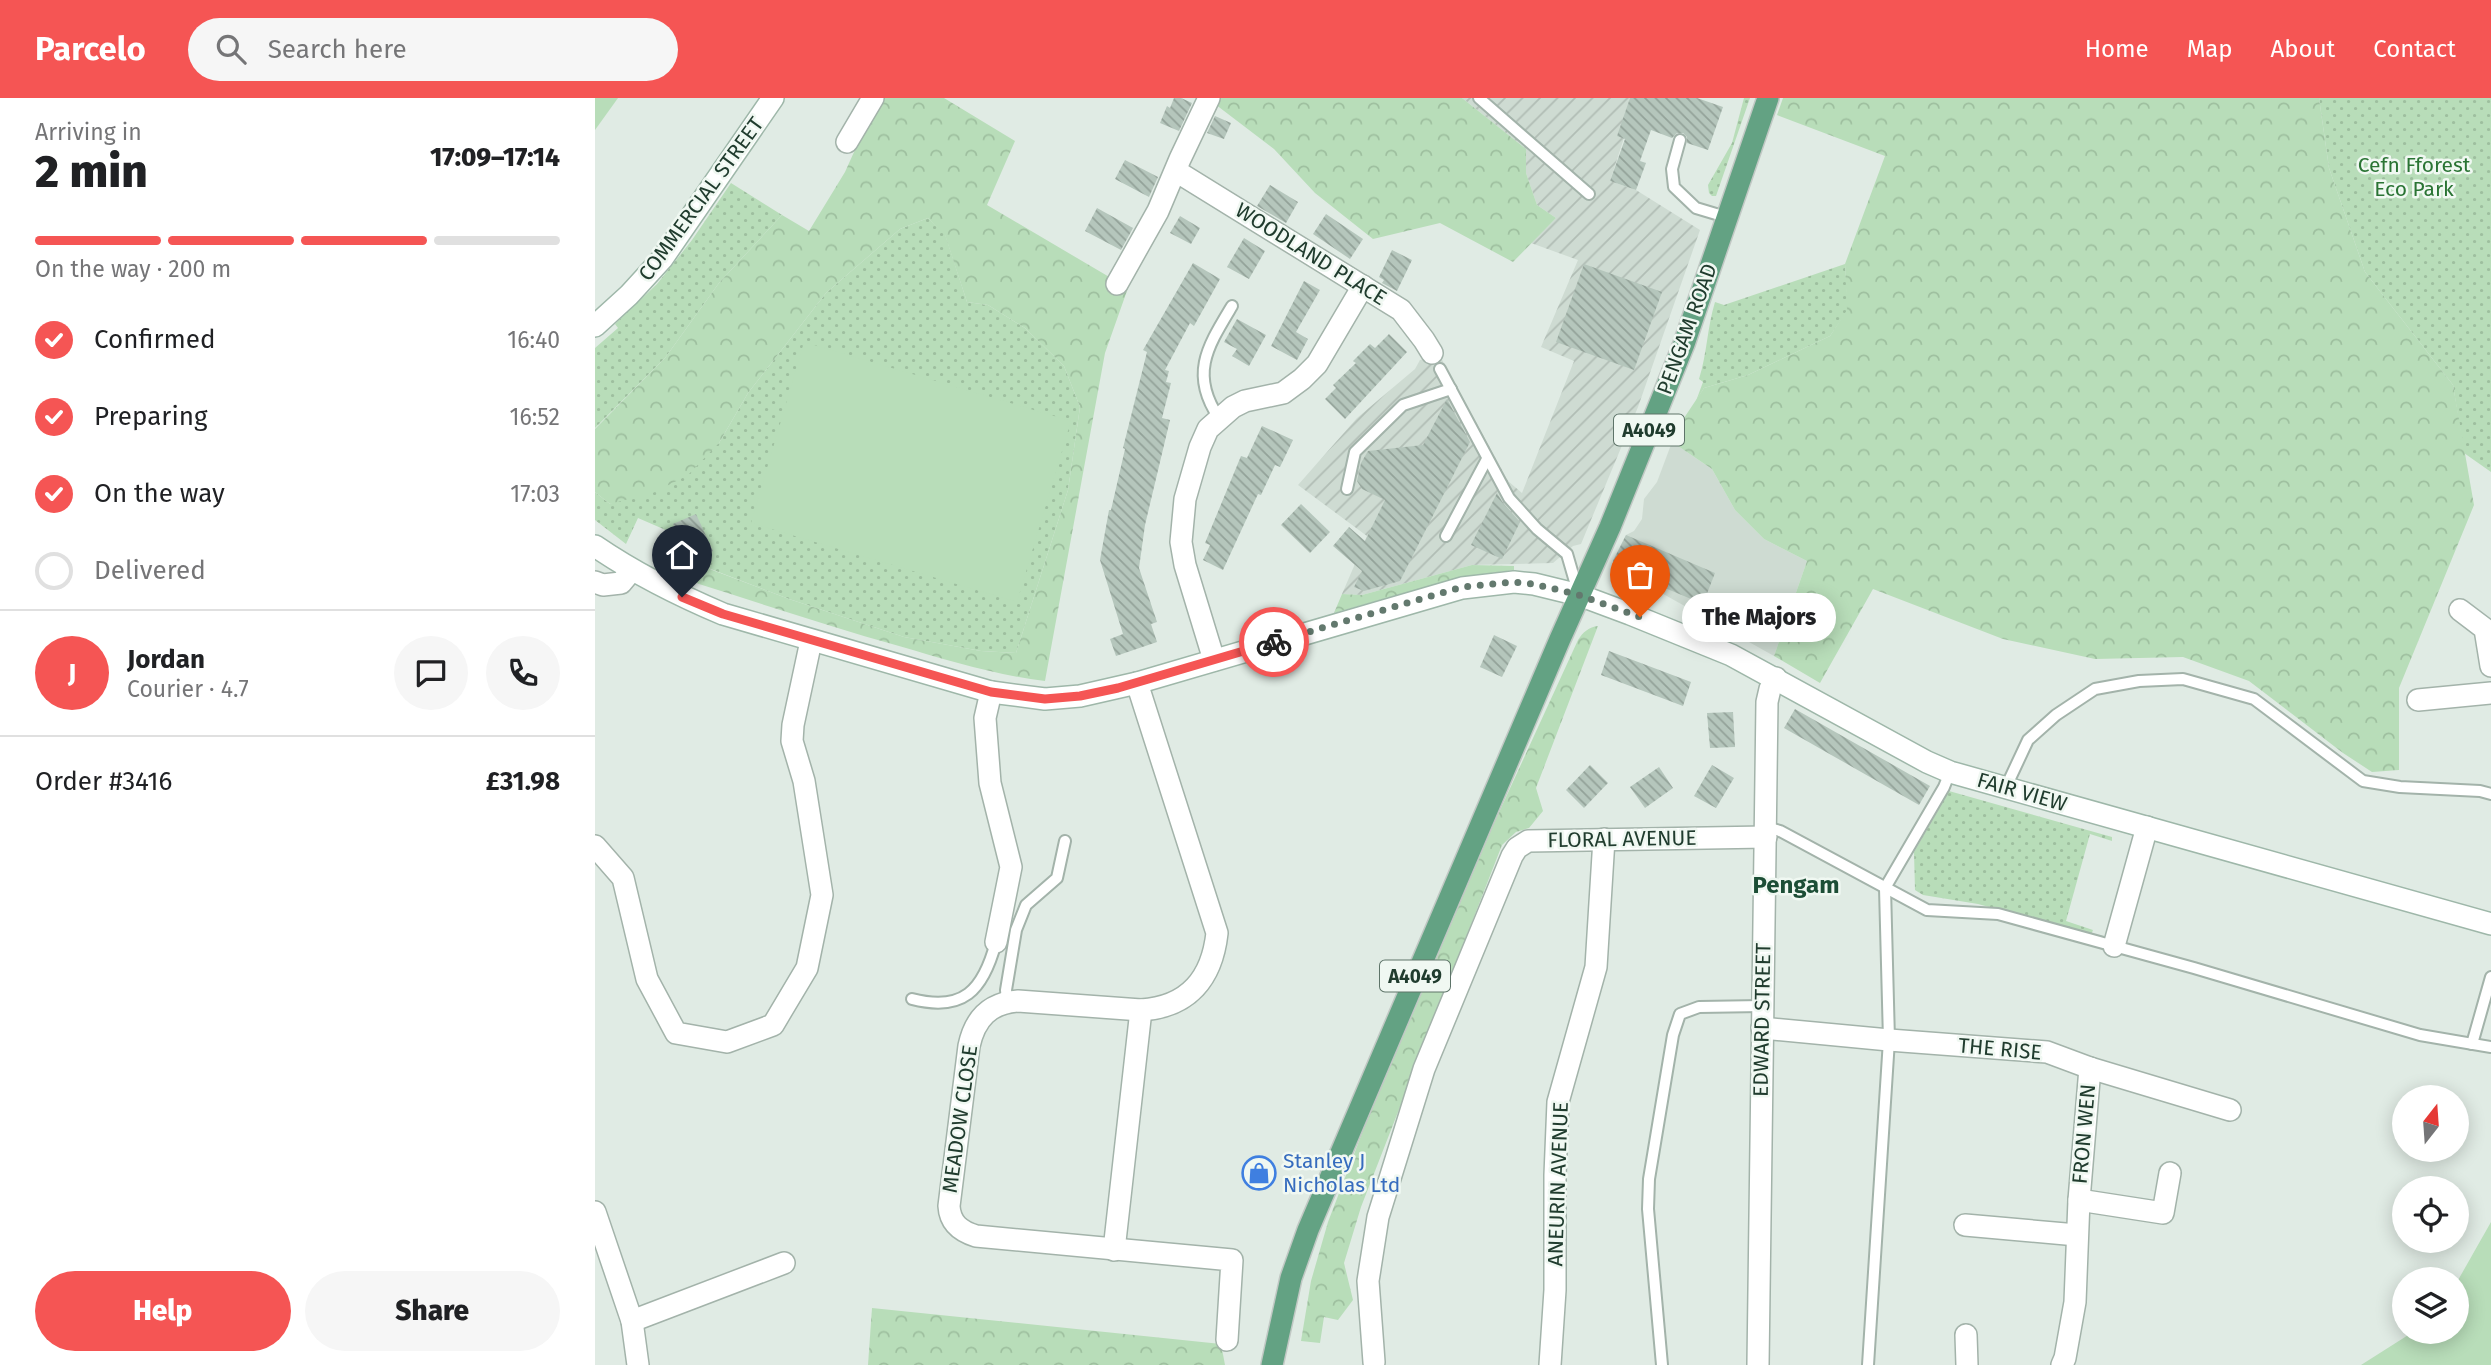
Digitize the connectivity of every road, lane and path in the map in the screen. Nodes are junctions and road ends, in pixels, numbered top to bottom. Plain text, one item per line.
1 (873, 98) edge
2 (1209, 98) edge
3 (1479, 98) edge
4 (1768, 98) edge
5 (772, 99) edge
6 (1680, 140) dead end
7 (847, 142) dead end
8 (1176, 171) junction
9 (1589, 194) dead end
10 (1726, 217) junction
11 (1117, 284) dead end
12 (1363, 286) junction
13 (1232, 306) dead end
14 (595, 326) edge
15 (1436, 361) joint
16 (1451, 389) junction
17 (1219, 418) junction
18 (1487, 459) junction
19 (1347, 489) dead end
20 (1446, 536) dead end
21 (595, 546) edge
22 (631, 571) junction
23 (595, 582) edge
24 (1579, 595) junction
25 (2460, 610) dead end
26 (811, 641) junction
27 (1214, 660) junction
28 (2491, 666) edge
29 (1776, 678) junction
30 (1137, 683) junction
31 (991, 692) junction
32 (2491, 693) edge
33 (2418, 700) dead end
34 (1950, 772) junction
35 (2006, 787) junction
36 (2491, 794) edge
37 (2147, 827) junction
38 (1766, 832) junction
39 (1604, 839) junction
40 (1065, 841) dead end
41 (595, 846) edge
42 (1885, 888) junction
43 (2491, 924) edge
44 (996, 942) joint
45 (2114, 946) junction
46 (2491, 977) edge
47 (912, 999) dead end
48 (1007, 1002) junction
49 (1141, 1010) junction
50 (1762, 1017) junction
51 (1889, 1040) junction
52 (2472, 1044) junction
53 (2491, 1047) edge
54 (2090, 1068) junction
55 (2229, 1110) dead end
56 (2170, 1173) dead end
57 (2078, 1199) junction
58 (595, 1212) edge
59 (1965, 1225) dead end
60 (2077, 1235) junction
61 (1114, 1250) junction
62 (784, 1263) dead end
63 (632, 1321) junction
64 (1966, 1335) dead end
65 (1227, 1340) dead end
66 (1374, 1362) dead end
67 (638, 1365) edge
68 (1272, 1365) edge
69 (1549, 1365) edge
70 (1662, 1365) edge
71 (1758, 1365) edge
72 (1868, 1365) edge
73 (1967, 1365) edge
74 (2062, 1365) edge

1 - 7 street
2 - 8 street
3 - 9 lane
4 - 10 main road, PENGAM ROAD / A4049
5 - 14 street, COMMERCIAL STREET
6 - 10 lane
8 - 11 street
8 - 12 street, WOODLAND PLACE
10 - 24 main road, PENGAM ROAD / A4049
12 - 15 street, WOODLAND PLACE
12 - 17 street
13 - 17 lane
15 - 16 lane, WOODLAND PLACE
16 - 18 lane, WOODLAND PLACE
16 - 19 lane
17 - 27 street
18 - 20 lane
18 - 24 lane, WOODLAND PLACE
21 - 22 street, FAIR VIEW
22 - 23 street
22 - 26 street, FAIR VIEW
24 - 27 street, FAIR VIEW
24 - 29 street, FAIR VIEW
24 - 68 main road, A4049
25 - 28 street
26 - 31 street, FAIR VIEW
26 - 41 street
27 - 30 street, FAIR VIEW
29 - 34 street, FAIR VIEW
29 - 38 street, EDWARD STREET
30 - 31 street, FAIR VIEW
30 - 49 street
31 - 44 street
32 - 33 street
34 - 35 street, FAIR VIEW
34 - 42 lane
35 - 36 lane
35 - 37 street, FAIR VIEW
37 - 43 street, FAIR VIEW
37 - 45 street
38 - 39 street, FLORAL AVENUE
38 - 42 lane
38 - 50 street, EDWARD STREET
39 - 66 street, FLORAL AVENUE
39 - 69 street, ANEURIN AVENUE
40 - 48 lane
42 - 45 lane
42 - 51 lane
44 - 47 lane
45 - 52 lane
46 - 52 lane
48 - 49 street
48 - 61 street, MEADOW CLOSE
49 - 61 street
50 - 51 street, THE RISE
50 - 70 lane
50 - 71 street, EDWARD STREET
51 - 54 street, THE RISE
51 - 72 lane
52 - 53 lane
54 - 55 street, THE RISE
54 - 57 street, FRON WEN
56 - 57 street, FRON WEN
57 - 60 street, FRON WEN
58 - 63 street
59 - 60 street
60 - 74 street, FRON WEN
61 - 65 street, MEADOW CLOSE
62 - 63 street
63 - 67 street
64 - 73 street

